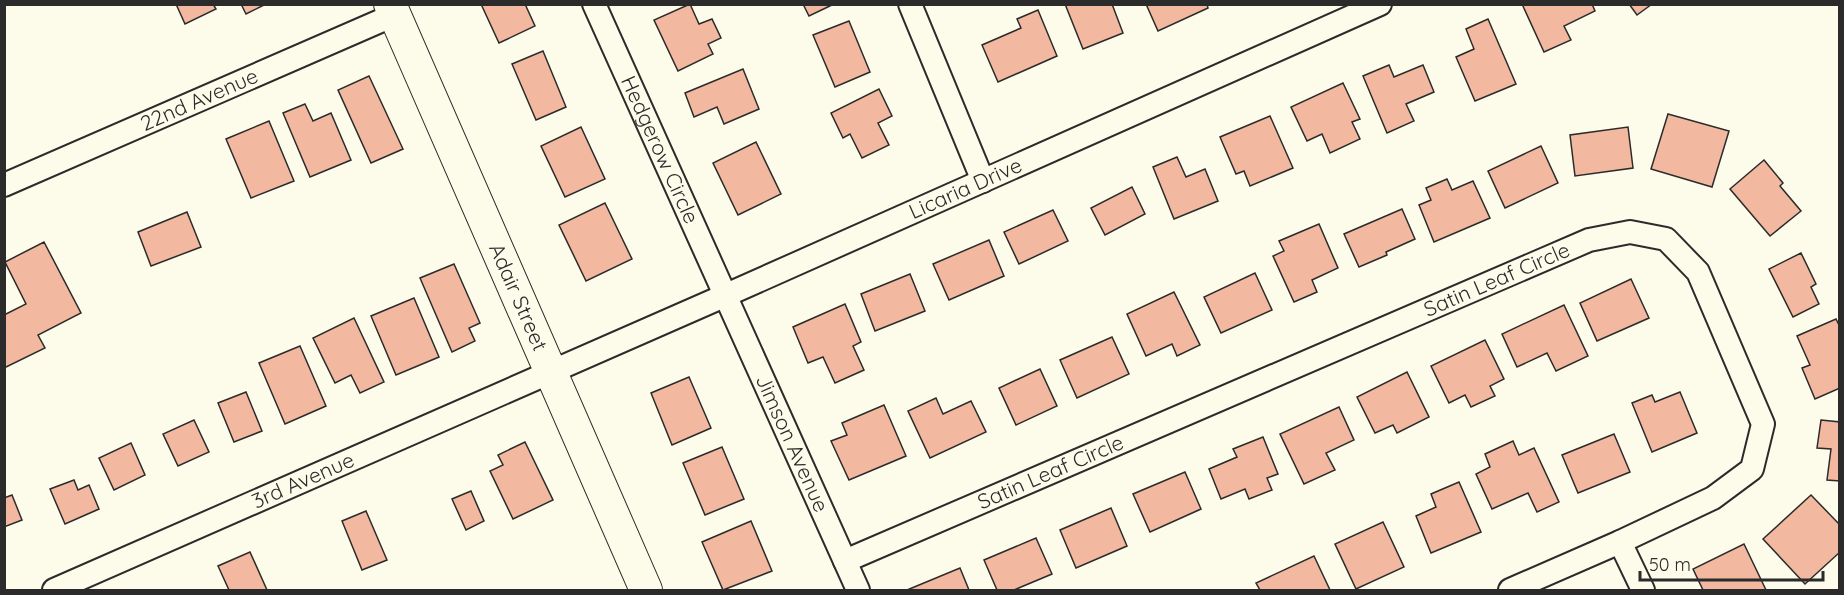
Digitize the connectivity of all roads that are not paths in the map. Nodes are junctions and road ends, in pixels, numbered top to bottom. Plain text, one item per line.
1 (594, 4) edge
2 (909, 4) edge
3 (1378, 5) edge
4 (392, 10) edge
5 (983, 181) junction
6 (4, 185) edge
7 (724, 296) junction
8 (550, 372) junction
9 (1620, 542) junction
10 (845, 561) junction
11 (54, 591) edge
12 (646, 591) edge
13 (858, 591) edge
14 (1510, 591) edge
15 (1643, 591) edge

1 - 7 street, Hedgerow Circle
2 - 5 street
3 - 5 street, Licaria Drive
4 - 6 street, 22nd Avenue
4 - 8 street, Adair Street
5 - 7 street, Licaria Drive
7 - 8 street, Licaria Drive
7 - 10 street, Jimson Avenue
8 - 11 street, 3rd Avenue
8 - 12 street, Adair Street
9 - 10 street, Satin Leaf Circle
9 - 14 street, Satin Leaf Circle
9 - 15 street
10 - 13 street, Jimson Avenue

